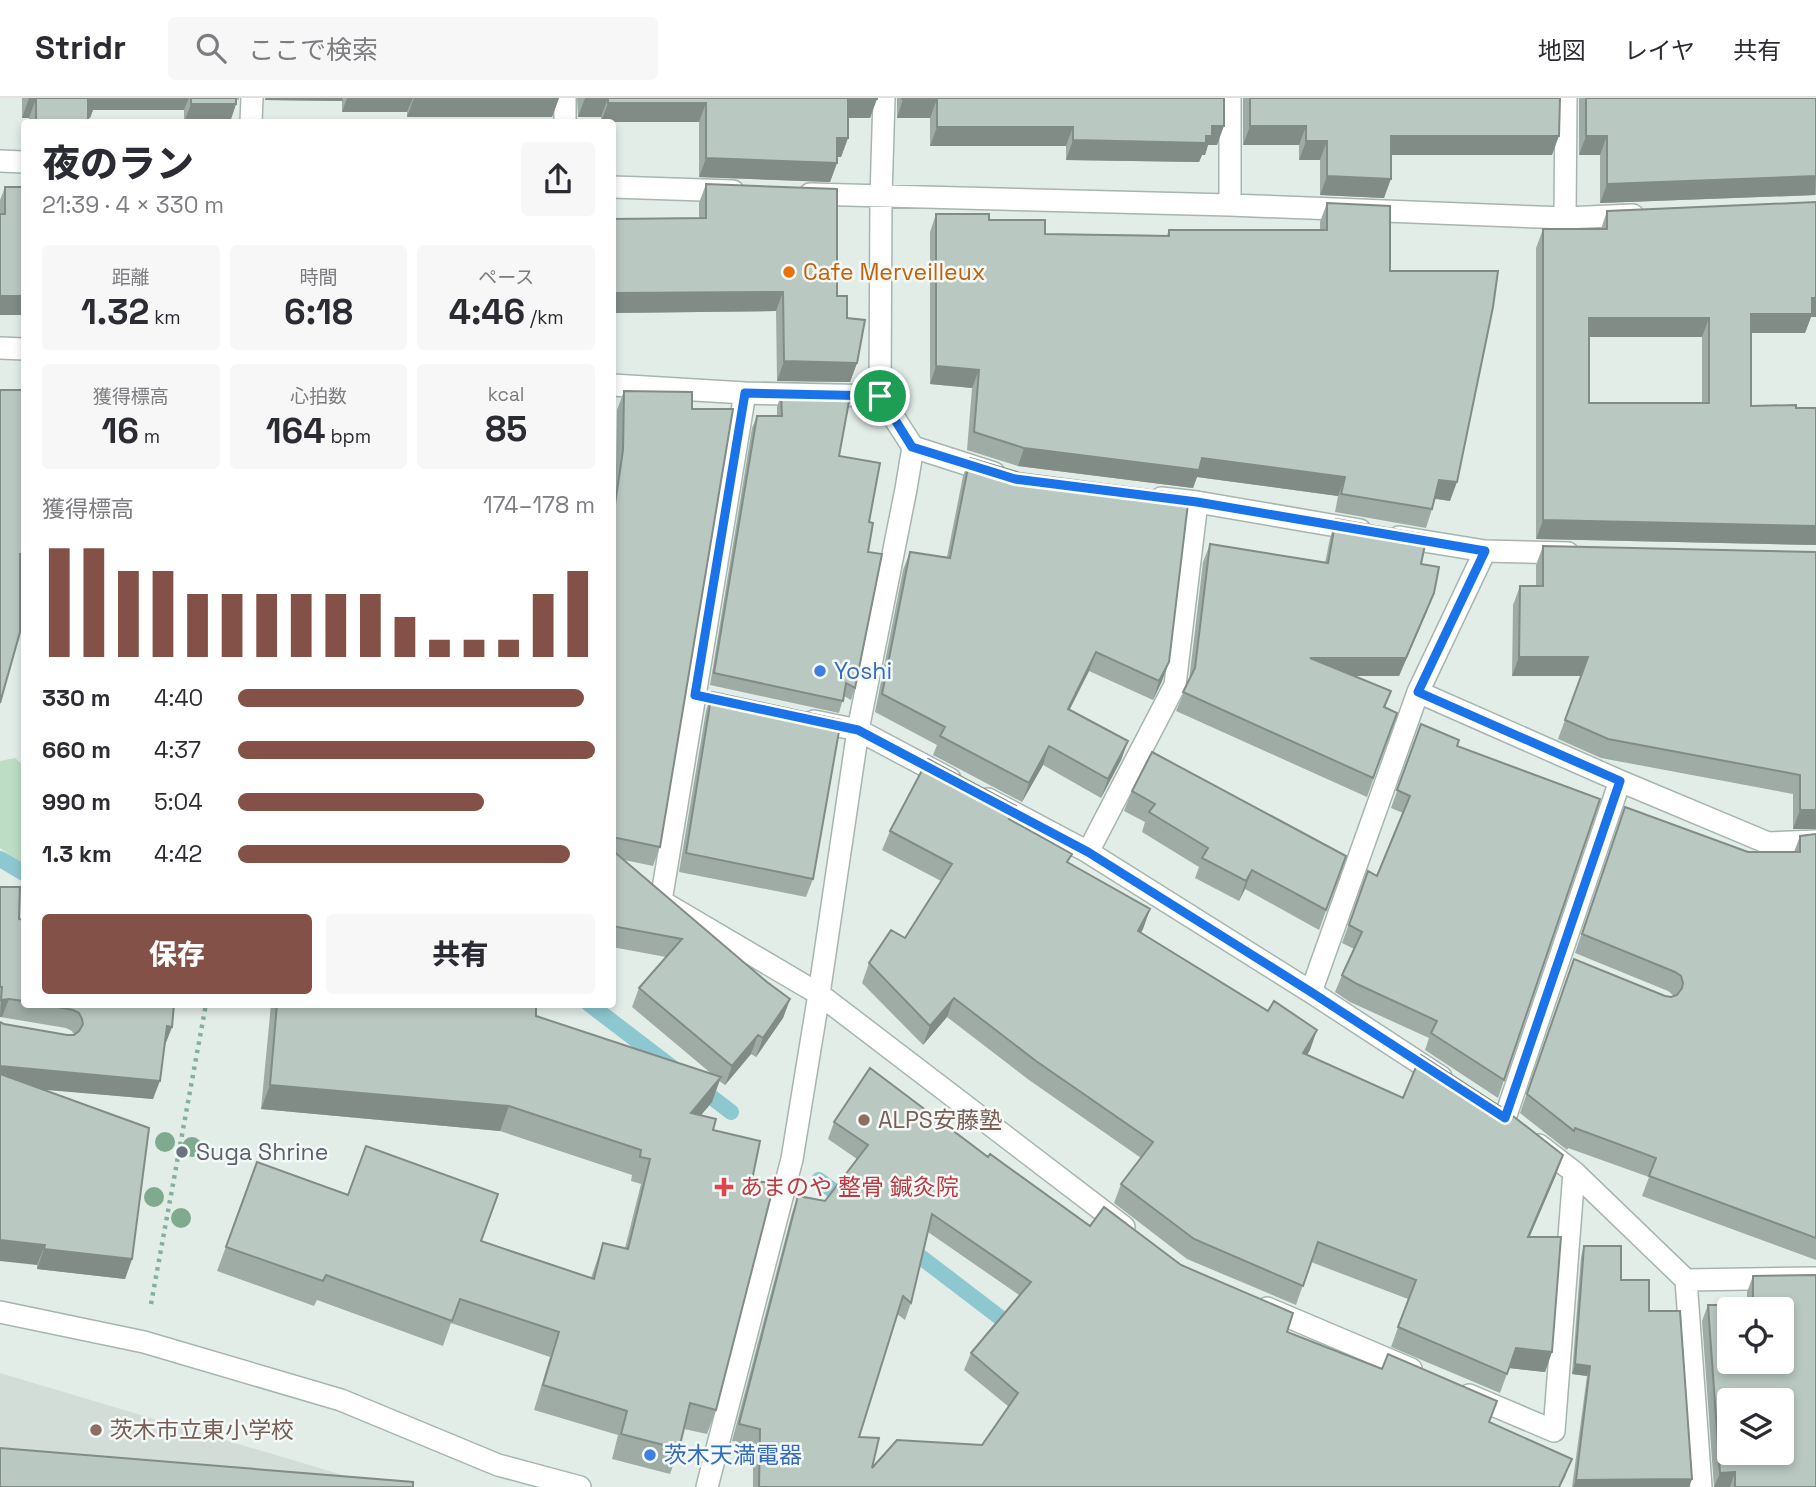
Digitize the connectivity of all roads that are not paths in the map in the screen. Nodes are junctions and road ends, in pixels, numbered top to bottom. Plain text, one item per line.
1 (252, 98) edge
2 (565, 98) edge
3 (884, 98) edge
4 (1230, 98) edge
5 (1566, 98) edge
6 (251, 119) edge
7 (565, 119) edge
8 (0, 161) edge
9 (21, 162) edge
10 (616, 187) edge
11 (747, 192) edge
12 (787, 193) edge
13 (881, 197) junction
14 (1230, 205) junction
15 (1648, 215) edge
16 (1565, 218) junction
17 (0, 348) edge
18 (21, 349) edge
19 (616, 385) edge
20 (745, 393) junction
21 (880, 396) junction
22 (912, 447) junction
23 (1015, 479) edge
24 (1145, 496) edge
25 (1197, 502) junction
26 (1485, 551) junction
27 (1582, 553) edge
28 (1418, 692) junction
29 (790, 716) edge
30 (858, 730) junction
31 (1620, 781) junction
32 (1816, 841) edge
33 (1088, 852) junction
34 (1559, 961) junction
35 (1582, 970) edge
36 (1311, 992) junction
37 (819, 994) junction
38 (1459, 1089) edge
39 (1574, 1172) junction
40 (1136, 1237) edge
41 (1816, 1278) edge
42 (1686, 1280) junction
43 (1255, 1303) edge
44 (0, 1312) edge
45 (1429, 1377) edge
46 (1454, 1388) edge
47 (580, 1487) edge
48 (707, 1487) edge
49 (1701, 1487) edge

1 - 6 street
2 - 7 street
3 - 13 street
4 - 14 street
5 - 16 street
8 - 9 street
10 - 11 street
12 - 13 street
13 - 14 street
13 - 21 street
14 - 16 street
15 - 16 street
17 - 18 street
19 - 20 street
20 - 21 street
20 - 37 street
21 - 22 street
22 - 23 street
22 - 30 street
24 - 25 street
25 - 26 street
25 - 33 street
26 - 27 street
26 - 28 street
28 - 31 street
28 - 36 street
29 - 30 street
30 - 33 street
30 - 37 street
31 - 32 street
31 - 34 street
33 - 36 street
34 - 35 street
34 - 39 street
36 - 38 street
37 - 40 street
37 - 48 street
39 - 42 street
39 - 46 street
41 - 42 street
42 - 49 street
43 - 45 street
44 - 47 street

